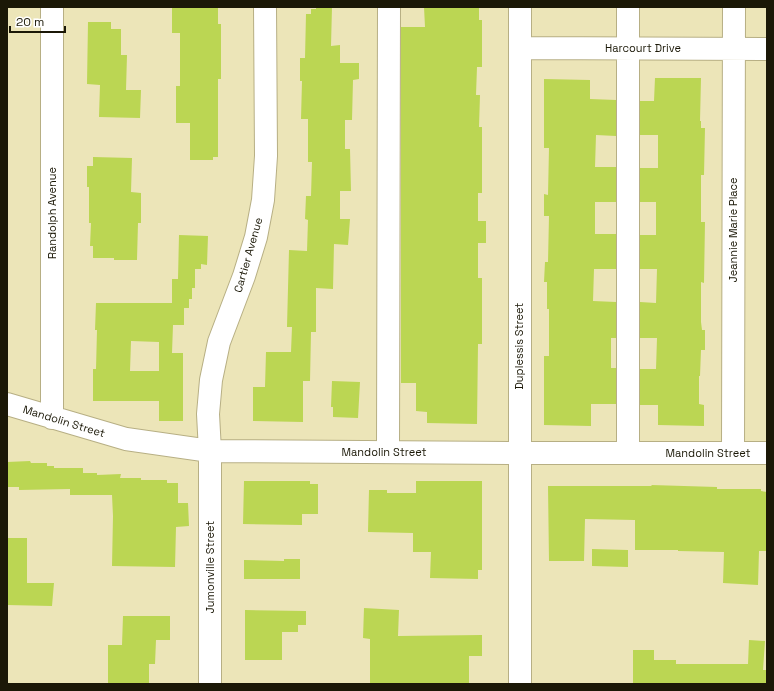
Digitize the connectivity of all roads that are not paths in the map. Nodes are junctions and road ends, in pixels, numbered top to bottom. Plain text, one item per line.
1 (52, 7) edge
2 (265, 7) edge
3 (389, 7) edge
4 (520, 7) edge
5 (628, 7) edge
6 (734, 7) edge
7 (520, 48) junction
8 (628, 48) junction
9 (734, 49) junction
10 (767, 49) edge
11 (7, 404) edge
12 (52, 418) junction
13 (210, 451) junction
14 (388, 452) junction
15 (519, 453) junction
16 (628, 453) junction
17 (733, 453) junction
18 (767, 453) edge
19 (210, 684) edge
20 (520, 684) edge

1 - 12 street, Randolph Avenue
2 - 13 street, Cartier Avenue
3 - 14 street
4 - 7 street, Duplessis Street
5 - 8 street
6 - 9 street, Jeannie Marie Place
7 - 8 street, Harcourt Drive
7 - 15 street, Duplessis Street
8 - 9 street, Harcourt Drive
8 - 16 street
9 - 10 street, Harcourt Drive
9 - 17 street, Jeannie Marie Place
11 - 12 street, Mandolin Street
12 - 13 street, Mandolin Street
13 - 14 street, Mandolin Street
13 - 19 street, Jumonville Street
14 - 15 street, Mandolin Street
15 - 16 street, Mandolin Street
15 - 20 street, Duplessis Street
16 - 17 street, Mandolin Street
17 - 18 street, Mandolin Street

